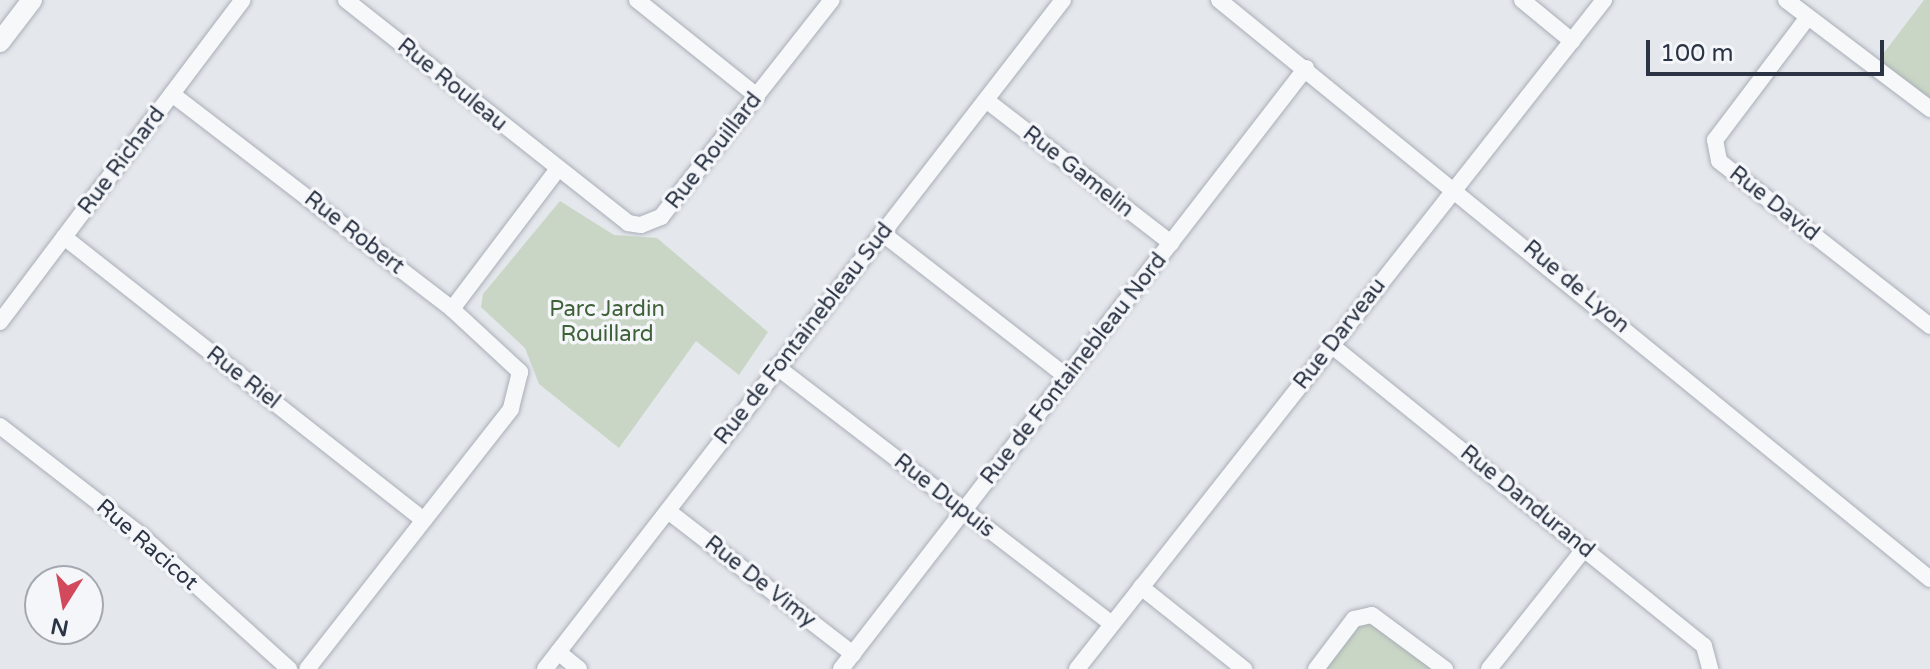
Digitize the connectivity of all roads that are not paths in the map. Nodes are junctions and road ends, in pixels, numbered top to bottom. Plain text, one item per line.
1 (32, 0) edge
2 (243, 0) edge
3 (346, 0) edge
4 (637, 0) edge
5 (832, 0) edge
6 (1063, 0) edge
7 (1219, 0) edge
8 (1522, 0) edge
9 (1604, 0) edge
10 (1786, 0) edge
11 (1808, 17) junction
12 (1572, 41) junction
13 (0, 42) edge
14 (1306, 68) junction
15 (172, 94) junction
16 (757, 96) junction
17 (986, 100) junction
18 (1930, 109) edge
19 (558, 169) junction
20 (1454, 186) junction
21 (882, 233) junction
22 (64, 237) junction
23 (1171, 243) junction
24 (452, 309) junction
25 (0, 322) edge
26 (1930, 326) edge
27 (1331, 345) junction
28 (777, 367) junction
29 (1067, 377) junction
30 (0, 426) edge
31 (668, 511) junction
32 (963, 511) junction
33 (423, 520) junction
34 (1584, 549) junction
35 (1930, 579) edge
36 (1141, 587) junction
37 (1112, 624) junction
38 (558, 652) junction
39 (853, 654) junction
40 (289, 669) edge
41 (307, 669) edge
42 (545, 669) edge
43 (579, 669) edge
44 (841, 669) edge
45 (1077, 669) edge
46 (1244, 669) edge
47 (1316, 669) edge
48 (1445, 669) edge
49 (1489, 669) edge
50 (1710, 669) edge

1 - 13 street
2 - 15 street, Rue Richard
3 - 19 street, Rue Rouleau
4 - 16 street
5 - 16 street, Rue Rouillard
6 - 17 street, Rue de Fontainebleau Sud
7 - 14 street, Rue de Lyon
8 - 12 street
9 - 12 street, Rue Darveau
10 - 11 street
11 - 18 street
11 - 26 street, Rue David
12 - 20 street, Rue Darveau
14 - 20 street, Rue de Lyon
14 - 23 street, Rue de Fontainebleau Nord
15 - 22 street, Rue Richard
15 - 24 street, Rue Robert
16 - 19 street, Rue Rouillard
17 - 21 street, Rue de Fontainebleau Sud
17 - 23 street, Rue Gamelin
19 - 24 street
20 - 27 street, Rue Darveau
20 - 35 street, Rue de Lyon
21 - 28 street, Rue de Fontainebleau Sud
21 - 29 street
22 - 25 street, Rue Richard
22 - 33 street, Rue Riel
23 - 29 street, Rue de Fontainebleau Nord
24 - 33 street, Rue Robert
27 - 34 street, Rue Dandurand
27 - 36 street, Rue Darveau
28 - 31 street, Rue de Fontainebleau Sud
28 - 32 street, Rue Dupuis
29 - 32 street, Rue de Fontainebleau Nord
30 - 40 street, Rue Racicot
31 - 38 street, Rue de Fontainebleau Sud
31 - 39 street, Rue De Vimy
32 - 37 street, Rue Dupuis
32 - 39 street, Rue de Fontainebleau Nord
33 - 41 street
34 - 49 street
34 - 50 street, Rue Dandurand
36 - 37 street, Rue Darveau
36 - 46 street
37 - 45 street, Rue Darveau
38 - 42 street, Rue de Fontainebleau Sud
38 - 43 street
39 - 44 street, Rue de Fontainebleau Nord
47 - 48 street

